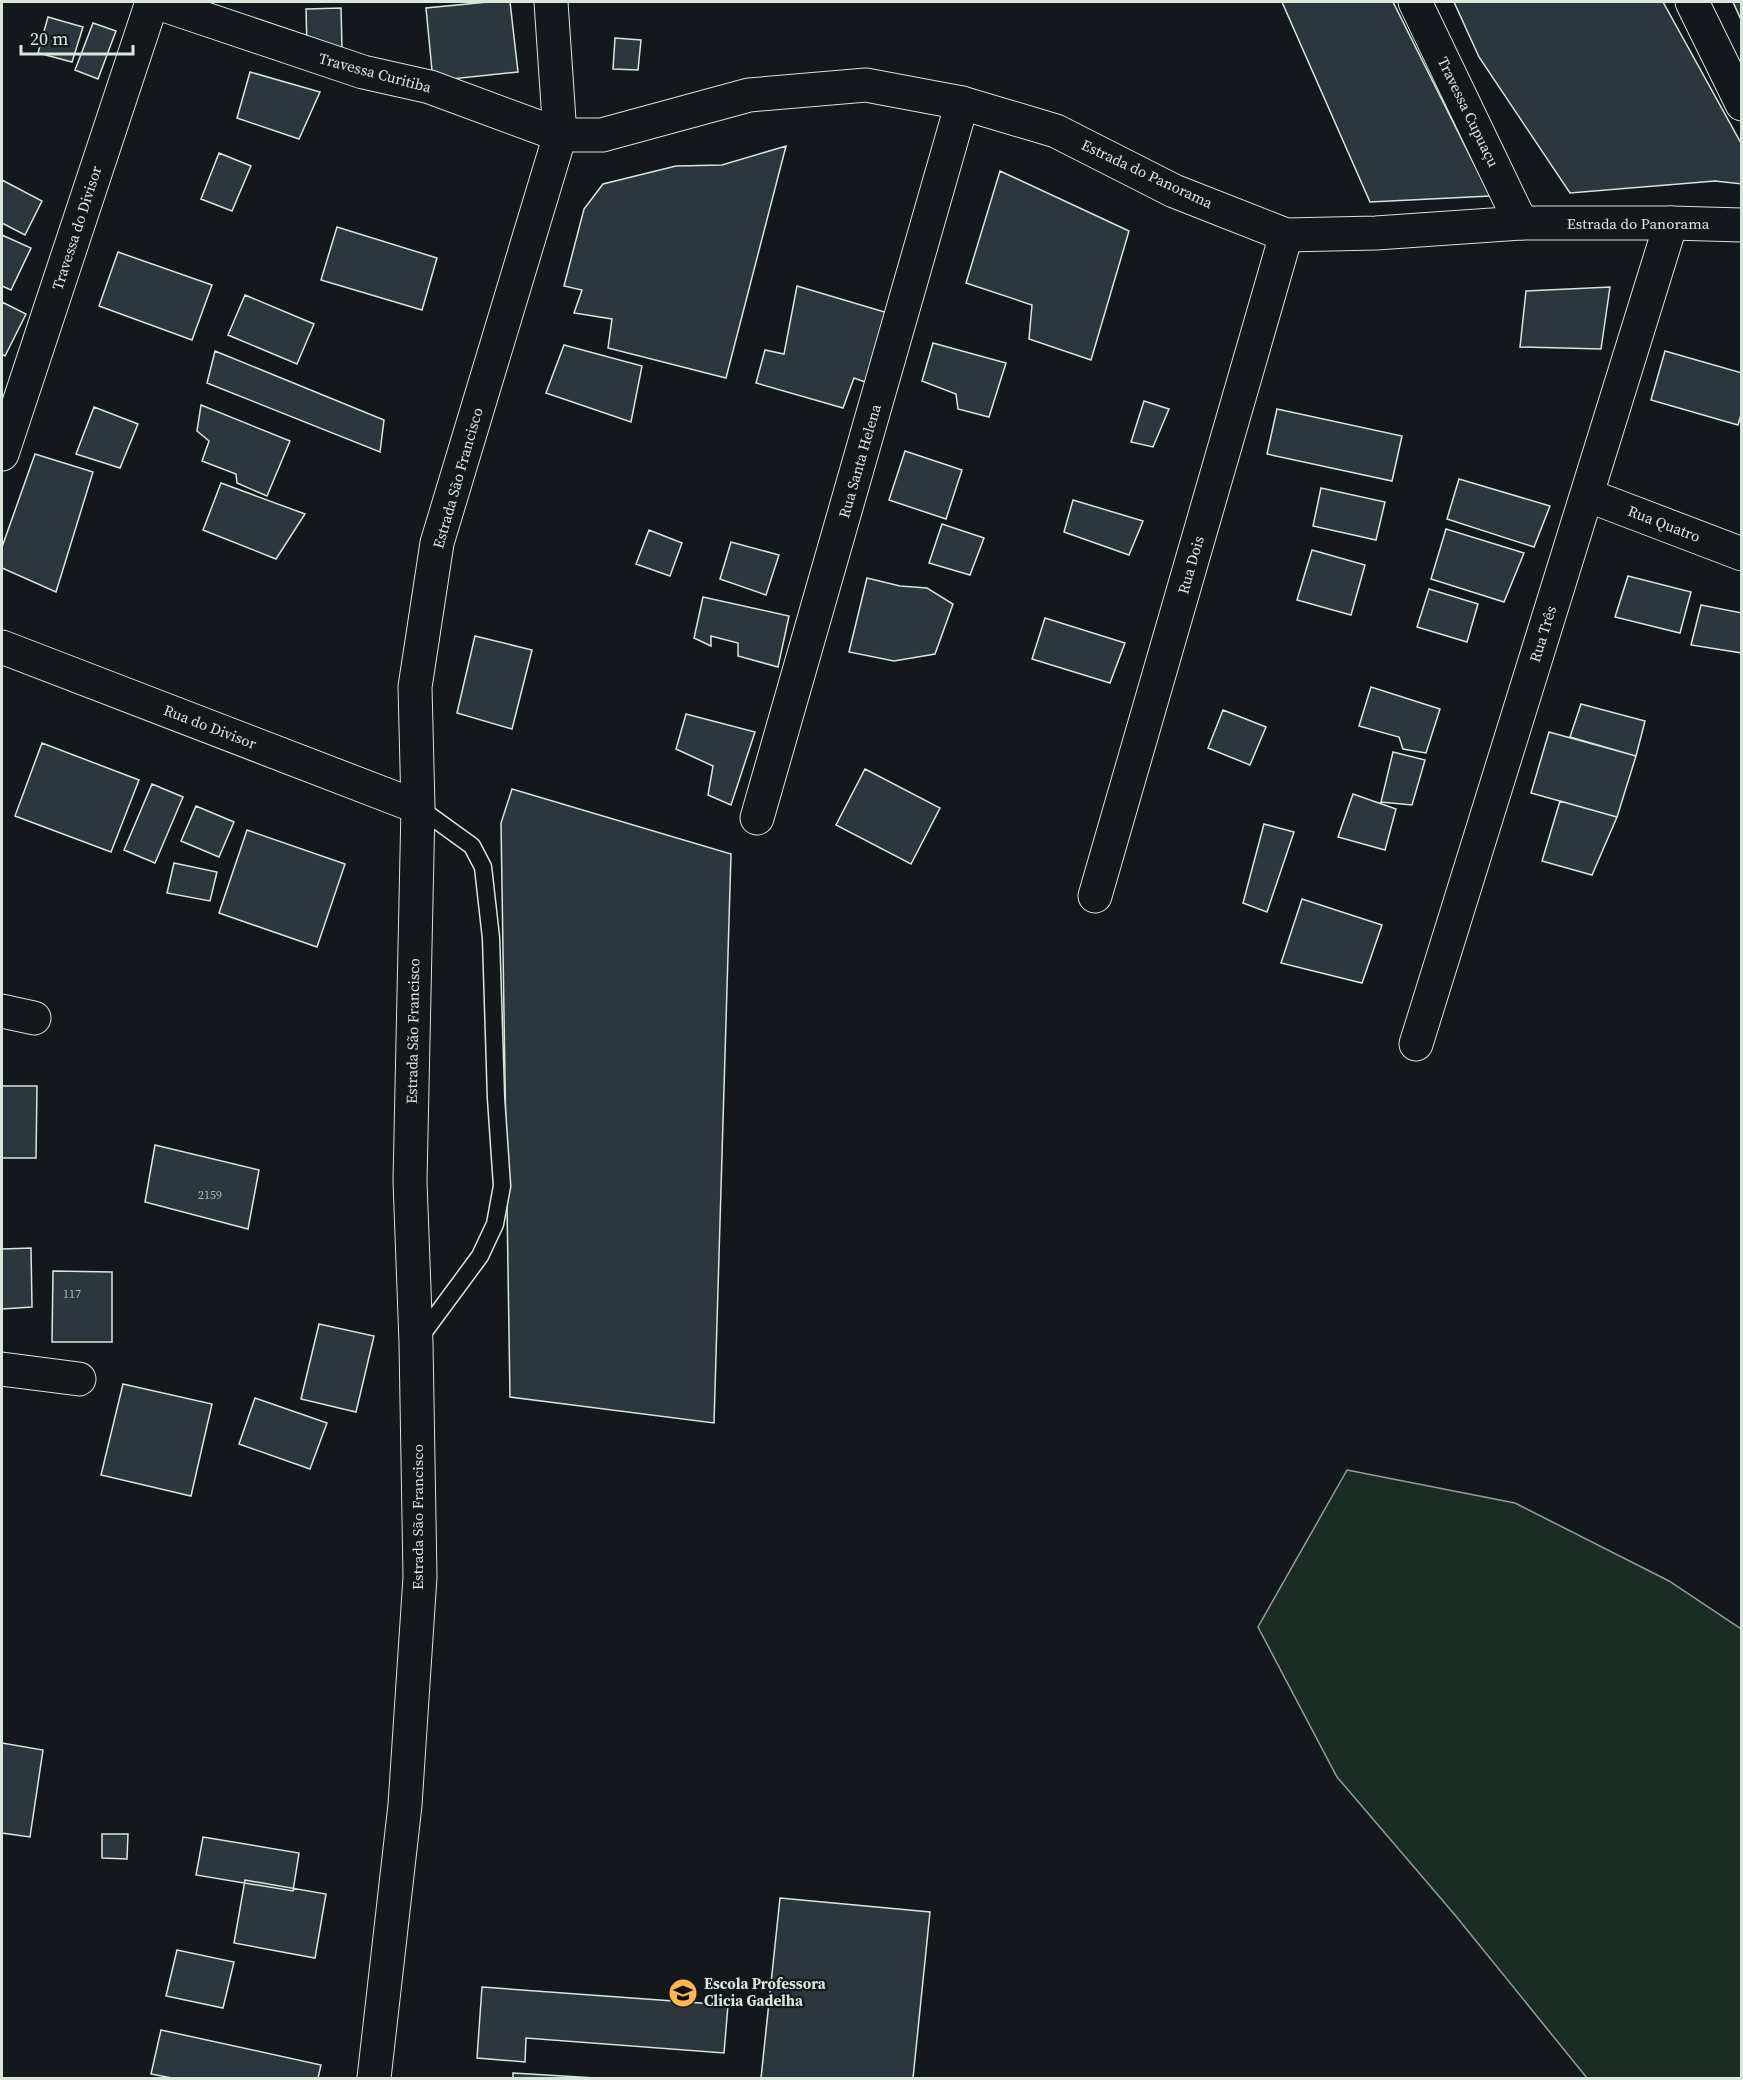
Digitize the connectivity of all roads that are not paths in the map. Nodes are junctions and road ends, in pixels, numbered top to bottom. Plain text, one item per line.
1 (153, 2) edge
2 (551, 2) edge
3 (1415, 2) edge
4 (1692, 2) edge
5 (962, 103) junction
6 (1742, 104) edge
7 (560, 135) junction
8 (1521, 223) junction
9 (1671, 223) junction
10 (1742, 225) edge
11 (1286, 235) junction
12 (2, 454) edge
13 (1587, 495) junction
14 (1742, 554) edge
15 (2, 647) edge
16 (418, 807) junction
17 (757, 818) dead end
18 (1095, 896) dead end
19 (2, 1011) edge
20 (34, 1018) dead end
21 (1416, 1044) dead end
22 (416, 1343) junction
23 (2, 1370) edge
24 (79, 1379) dead end
25 (374, 2079) edge

1 - 7 street, Travessa Curitiba
1 - 12 street, Travessa do Divisor
2 - 7 street, Estrada São Francisco
3 - 8 street, Travessa Cupuaçu
4 - 6 street
5 - 7 street, Estrada do Panorama
5 - 11 street, Estrada do Panorama
5 - 17 street, Rua Santa Helena
7 - 16 street, Estrada São Francisco
8 - 9 street, Estrada do Panorama
8 - 11 street, Estrada do Panorama
9 - 10 street, Estrada do Panorama
9 - 13 street, Rua Três
11 - 18 street, Rua Dois
13 - 14 street, Rua Quatro
13 - 21 street, Rua Três
15 - 16 street, Rua do Divisor
16 - 22 street, Estrada São Francisco
16 - 22 lane
19 - 20 street
22 - 25 street, Estrada São Francisco
23 - 24 street

